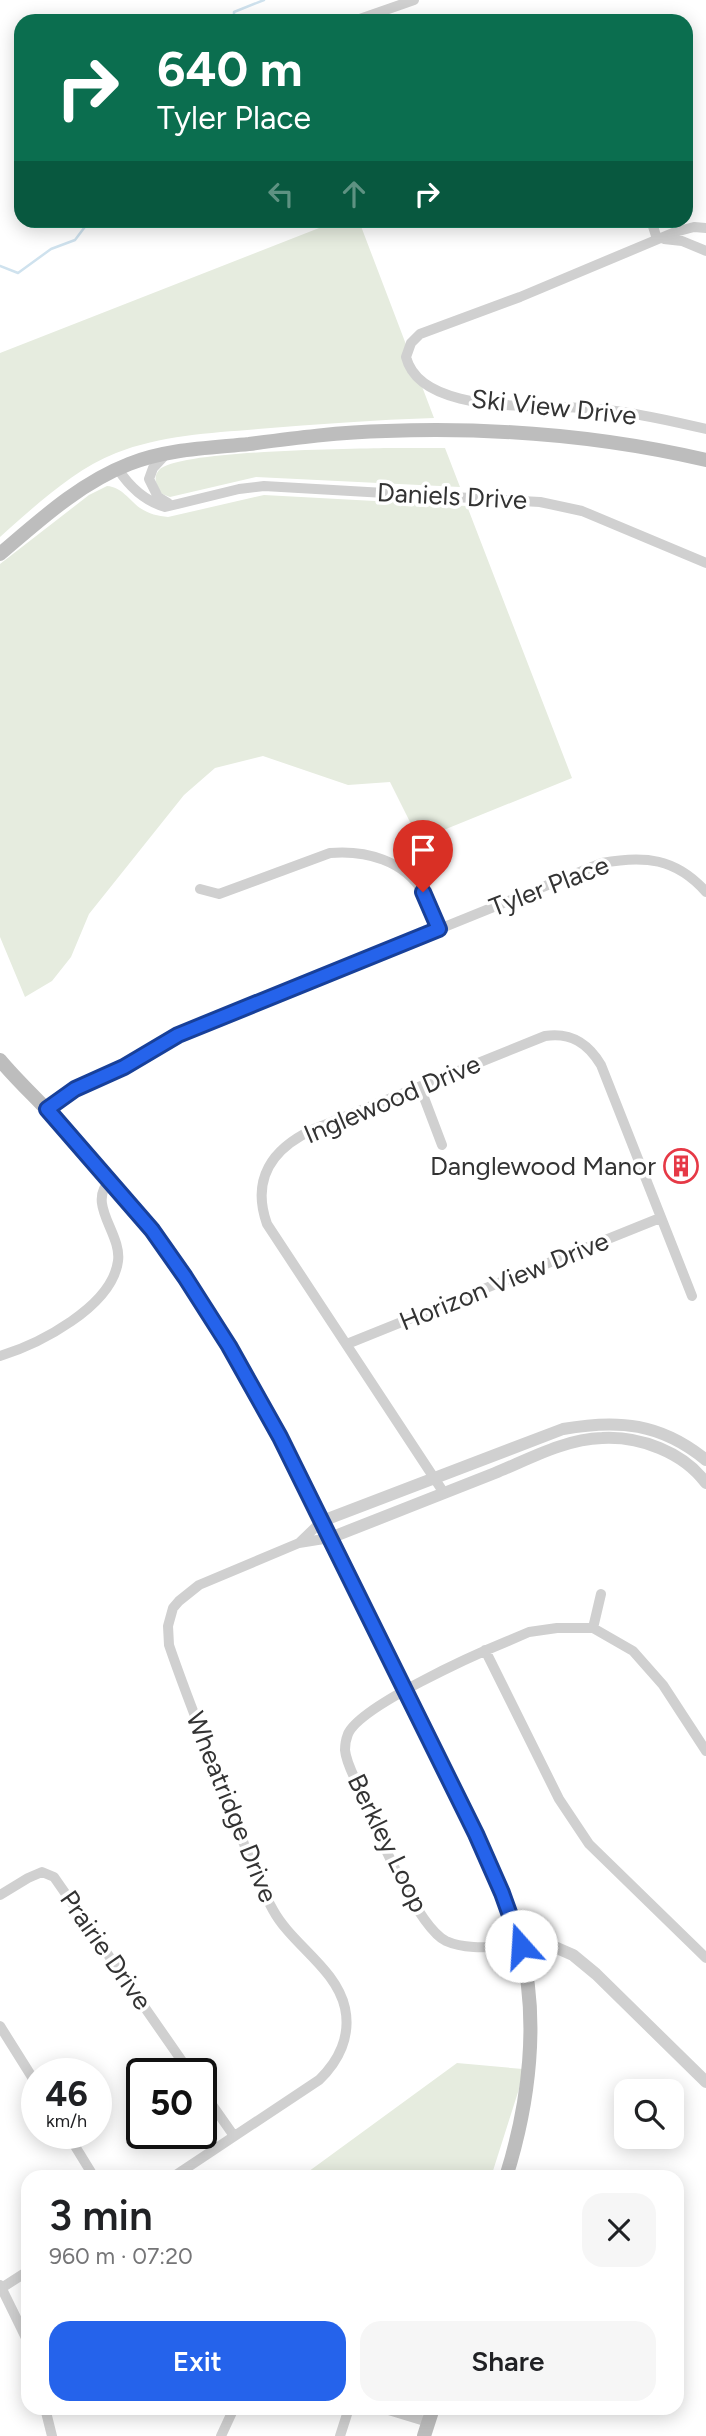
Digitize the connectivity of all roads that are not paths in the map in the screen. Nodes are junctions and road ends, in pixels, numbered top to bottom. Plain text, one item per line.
1 (414, 0) edge
2 (374, 14) edge
3 (654, 228) edge
4 (690, 228) edge
5 (657, 239) junction
6 (706, 251) edge
7 (706, 429) edge
8 (166, 454) junction
9 (706, 460) edge
10 (118, 469) junction
11 (188, 502) junction
12 (0, 554) edge
13 (706, 563) edge
14 (200, 889) dead end
15 (706, 892) edge
16 (439, 929) junction
17 (0, 1060) edge
18 (419, 1087) junction
19 (47, 1109) junction
20 (442, 1145) dead end
21 (110, 1181) junction
22 (660, 1218) junction
23 (692, 1296) dead end
24 (347, 1344) junction
25 (0, 1356) edge
26 (706, 1460) edge
27 (435, 1479) junction
28 (706, 1483) edge
29 (444, 1493) junction
30 (322, 1521) junction
31 (330, 1538) junction
32 (299, 1543) junction
33 (601, 1594) dead end
34 (593, 1628) junction
35 (485, 1650) junction
36 (405, 1692) junction
37 (706, 1751) edge
38 (0, 1895) edge
39 (521, 1946) junction
40 (706, 1958) edge
41 (0, 2026) edge
42 (180, 2058) edge
43 (21, 2059) edge
44 (706, 2082) edge
45 (217, 2112) edge
46 (234, 2136) junction
47 (77, 2149) edge
48 (90, 2170) edge
49 (183, 2170) edge
50 (508, 2170) edge
51 (21, 2275) edge
52 (1, 2287) edge
53 (21, 2328) edge
54 (47, 2415) edge
55 (231, 2415) edge
56 (347, 2415) edge
57 (406, 2415) edge
58 (429, 2422) edge
59 (52, 2436) edge
60 (221, 2436) edge
61 (340, 2436) edge

1 - 2 street
3 - 5 street
4 - 5 street
5 - 6 street
5 - 7 street, Ski View Drive
8 - 9 main road
8 - 10 main road
8 - 11 street, Daniels Drive
10 - 11 street, Daniels Drive
10 - 12 main road
11 - 13 street, Daniels Drive
14 - 16 street
15 - 16 street, Tyler Place
16 - 19 street, Tyler Place
17 - 19 main road
18 - 20 street
18 - 22 street, Inglewood Drive
18 - 24 street, Inglewood Drive
19 - 21 main road
21 - 25 street
21 - 30 main road
22 - 23 street, Inglewood Drive
22 - 24 street, Horizon View Drive
24 - 27 street, Inglewood Drive
26 - 27 street
27 - 29 street, Inglewood Drive
27 - 30 street
28 - 29 street
29 - 31 street
30 - 31 main road
30 - 32 street, Wheatridge Drive
31 - 32 street, Wheatridge Drive
31 - 36 main road
32 - 46 street, Wheatridge Drive
33 - 34 street
34 - 35 street
34 - 37 street
35 - 36 street
35 - 40 street
36 - 39 main road
36 - 39 street, Berkley Loop
38 - 42 street, Prairie Drive
39 - 44 street
39 - 50 main road
41 - 43 street
45 - 46 street
46 - 49 street, Wheatridge Drive
47 - 48 street
51 - 52 street
52 - 53 street
54 - 59 street
55 - 60 street
56 - 61 street
57 - 58 street

